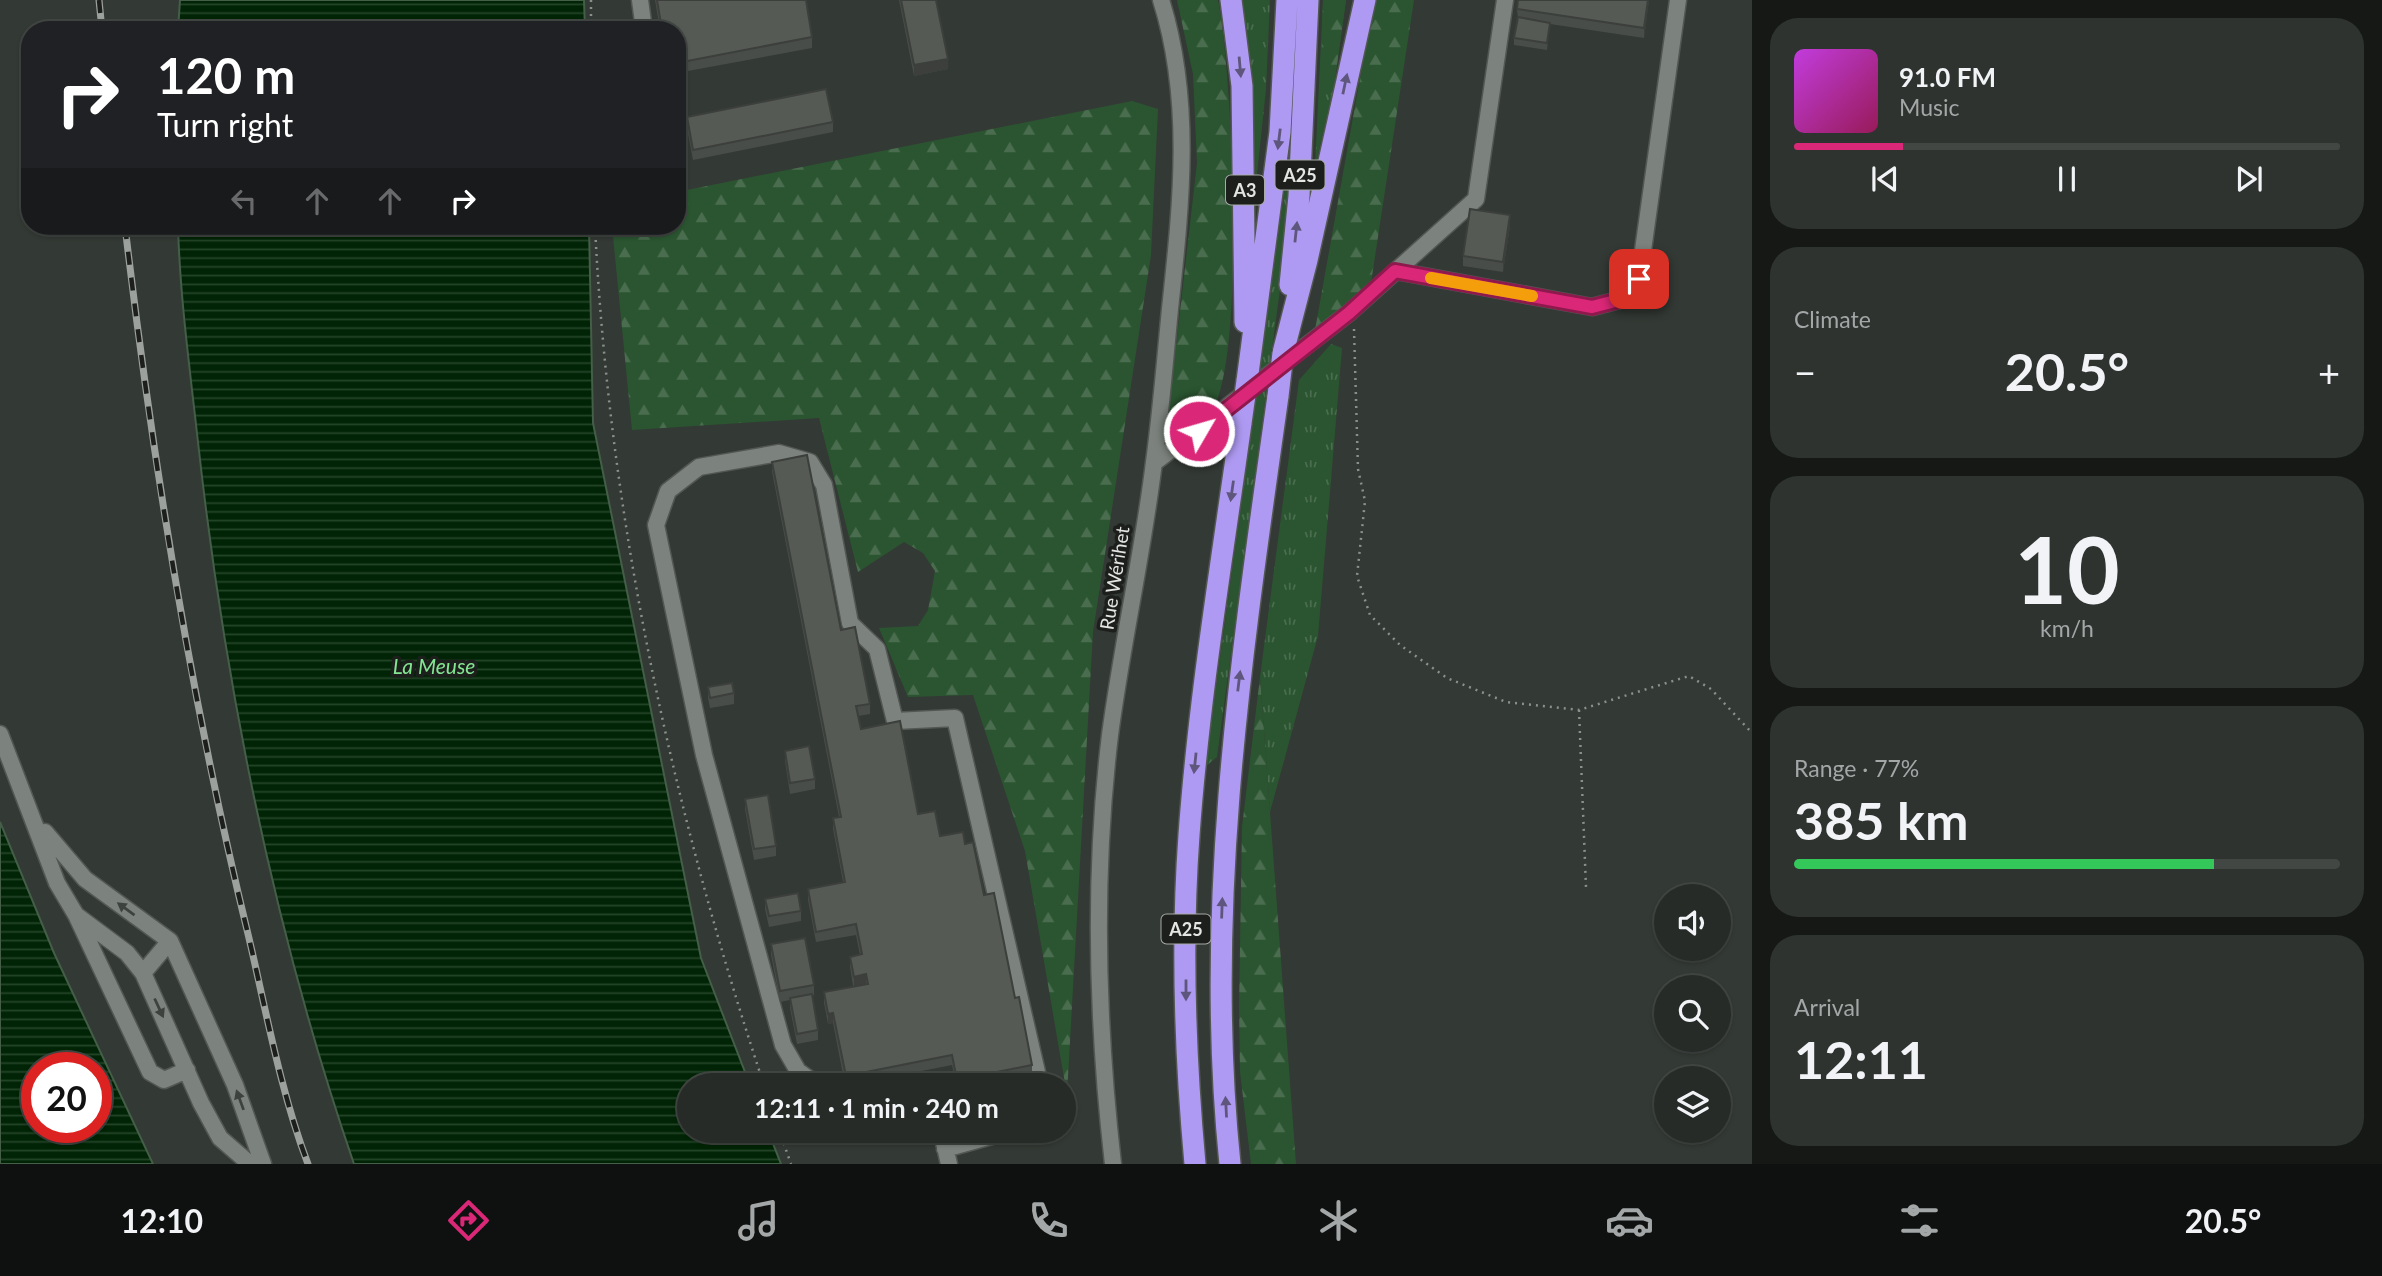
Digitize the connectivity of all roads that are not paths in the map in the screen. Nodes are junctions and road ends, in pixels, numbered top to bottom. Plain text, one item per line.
1 (640, 0) edge
2 (1161, 0) edge
3 (1231, 0) edge
4 (1287, 0) edge
5 (1308, 0) edge
6 (1355, 0) edge
7 (1366, 0) edge
8 (1505, 0) edge
9 (1678, 0) edge
10 (643, 21) edge
11 (1353, 44) junction
12 (1395, 271) junction
13 (1283, 351) junction
14 (1247, 381) junction
15 (1154, 463) junction
16 (0, 734) edge
17 (32, 813) junction
18 (76, 915) junction
19 (170, 941) junction
20 (143, 973) junction
21 (187, 1070) junction
22 (801, 1073) edge
23 (1037, 1073) edge
24 (980, 1143) edge
25 (947, 1156) edge
26 (250, 1164) edge
27 (263, 1164) edge
28 (1113, 1164) edge
29 (1195, 1164) edge
30 (1230, 1164) edge

1 - 10 street
2 - 15 street, Rue Wérihet
3 -> 14 highway, A3
4 -> 14 highway, A25
13 -> 5 highway, A25
6 - 11 highway
7 - 11 highway
8 - 12 street
9 - 12 street
13 -> 11 highway
12 - 15 street
30 -> 13 highway, A25, bridge
14 -> 29 highway, A25, bridge
15 - 28 street, Rue Wérihet
16 - 17 street
17 - 18 street
19 -> 17 street
18 - 20 street
18 - 21 street
19 - 20 street
27 -> 19 street
20 -> 21 street
21 - 26 street
22 - 23 street
24 - 25 street

